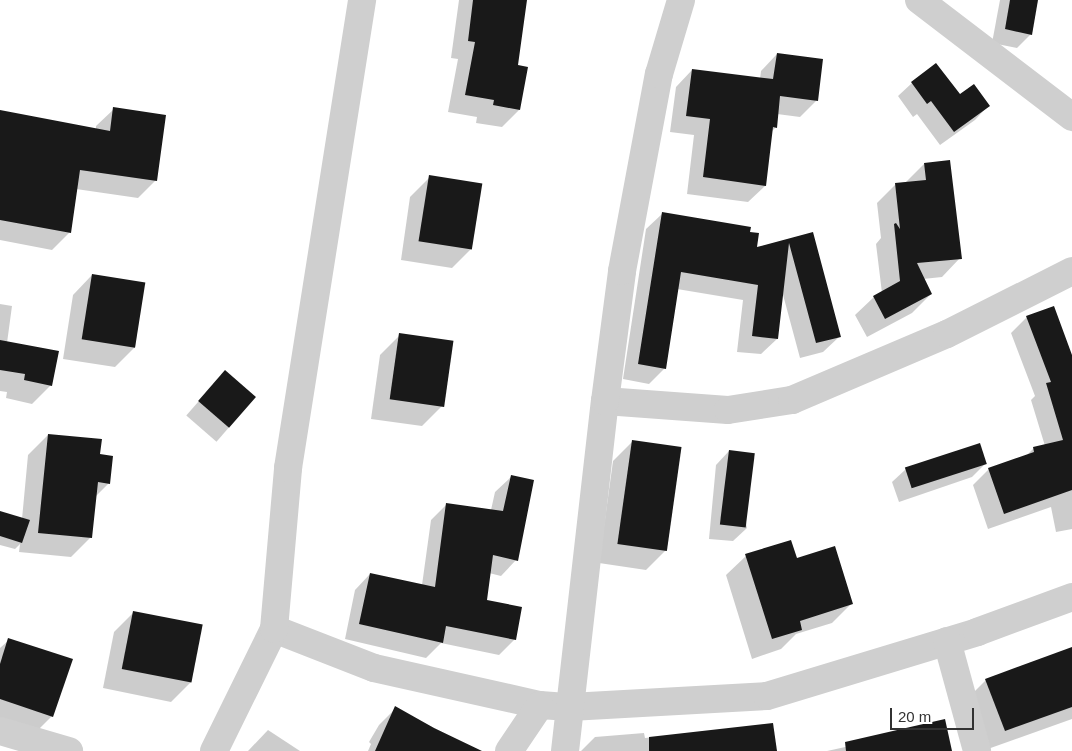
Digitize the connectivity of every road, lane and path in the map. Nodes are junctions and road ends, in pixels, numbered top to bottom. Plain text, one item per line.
1 (362, 0) edge
2 (681, 0) edge
3 (919, 0) edge
4 (1072, 117) edge
5 (1072, 271) edge
6 (605, 401) junction
7 (1072, 597) edge
8 (274, 629) junction
9 (947, 641) junction
10 (540, 704) junction
11 (570, 707) junction
12 (0, 731) edge
13 (69, 751) edge
14 (214, 751) edge
15 (509, 751) edge
16 (565, 751) edge
17 (977, 751) edge

1 - 8 street
2 - 6 street
3 - 4 street
5 - 6 street
6 - 11 street
7 - 9 street
8 - 10 street
8 - 14 street
9 - 11 street
9 - 17 street
10 - 11 street
10 - 15 street
11 - 16 street
12 - 13 street

